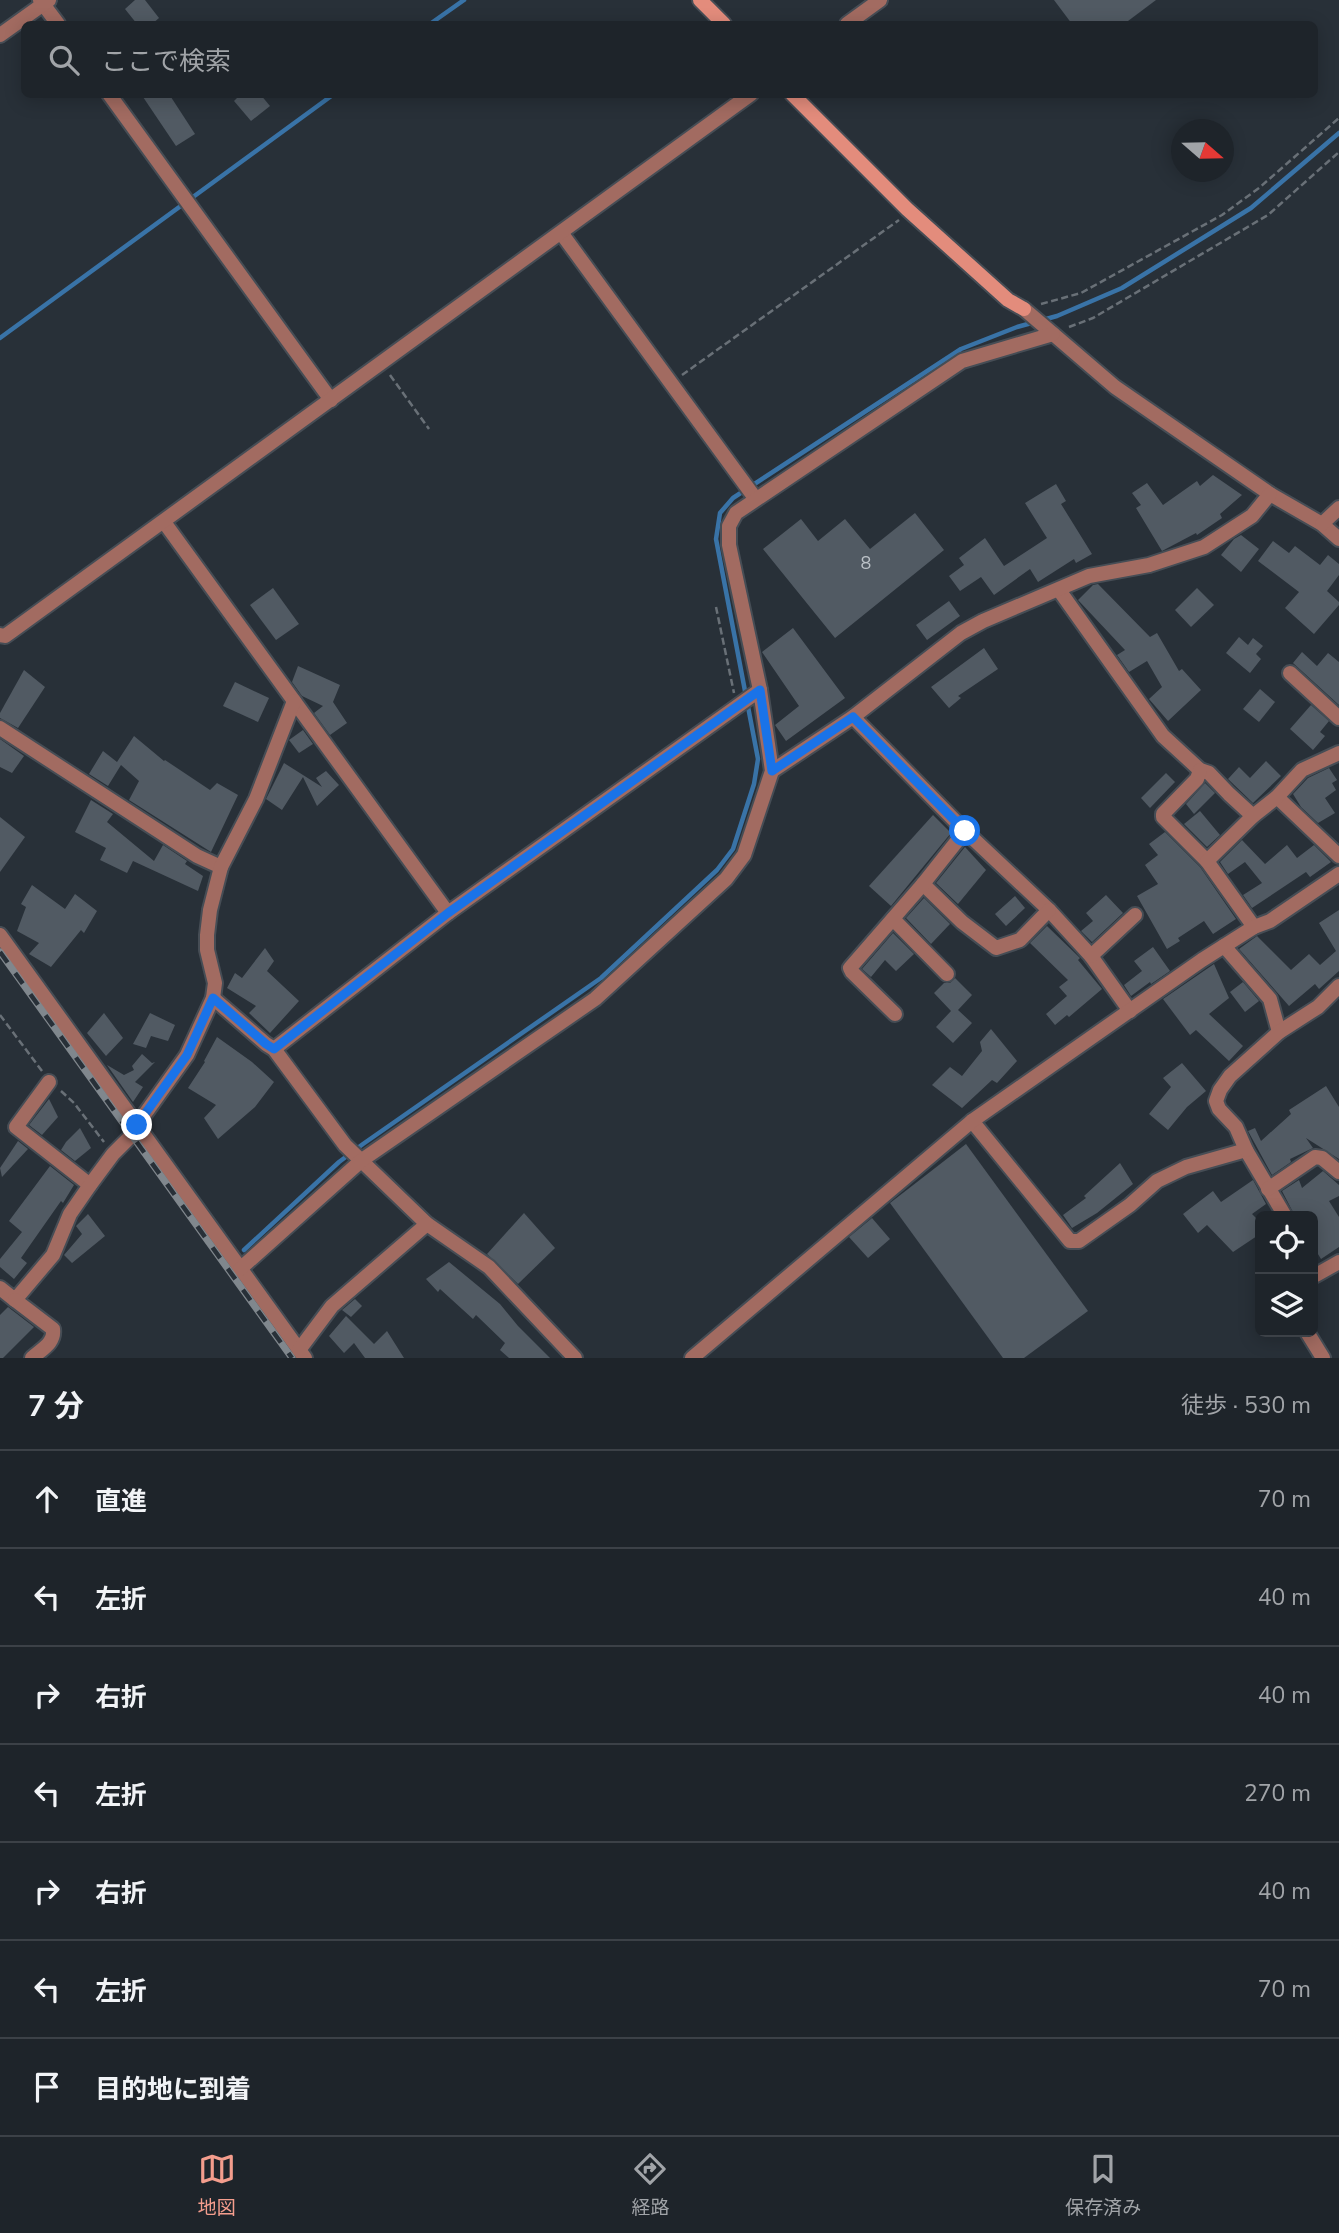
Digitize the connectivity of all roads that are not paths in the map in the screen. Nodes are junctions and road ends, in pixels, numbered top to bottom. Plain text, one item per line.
1 (700, 0) edge
2 (880, 0) edge
3 (44, 1) edge
4 (56, 21) edge
5 (721, 21) edge
6 (851, 21) edge
7 (0, 36) edge
8 (112, 98) edge
9 (746, 98) edge
10 (796, 98) edge
11 (562, 234) junction
12 (1051, 332) junction
13 (331, 400) junction
14 (1270, 494) junction
15 (754, 496) junction
16 (1339, 508) edge
17 (164, 522) junction
18 (1322, 524) junction
19 (1339, 539) edge
20 (1059, 590) junction
21 (0, 635) edge
22 (1290, 673) dead end
23 (757, 692) junction
24 (295, 701) junction
25 (853, 717) junction
26 (1339, 718) edge
27 (0, 728) edge
28 (1339, 752) edge
29 (1200, 770) junction
30 (772, 771) junction
31 (1277, 797) junction
32 (1254, 816) junction
33 (965, 831) junction
34 (1339, 856) edge
35 (1207, 861) junction
36 (221, 867) junction
37 (1339, 874) edge
38 (923, 884) junction
39 (1049, 910) junction
40 (448, 913) junction
41 (1135, 915) dead end
42 (893, 919) junction
43 (1254, 927) junction
44 (0, 935) edge
45 (1224, 946) junction
46 (1091, 956) junction
47 (947, 974) dead end
48 (1339, 986) edge
49 (213, 998) junction
50 (1130, 1011) junction
51 (895, 1014) dead end
52 (1279, 1032) junction
53 (274, 1049) junction
54 (49, 1082) road end
55 (972, 1121) junction
56 (137, 1125) junction
57 (1246, 1150) junction
58 (360, 1158) junction
59 (1339, 1172) edge
60 (90, 1185) junction
61 (1268, 1188) junction
62 (1282, 1211) edge
63 (427, 1224) junction
64 (1339, 1262) edge
65 (240, 1269) junction
66 (1318, 1270) edge
67 (0, 1288) edge
68 (15, 1300) junction
69 (1310, 1337) edge
70 (302, 1354) edge
71 (32, 1358) edge
72 (575, 1358) edge
73 (692, 1358) edge
74 (1324, 1358) edge

1 - 5 street
2 - 6 street
3 - 4 street
3 - 7 street
8 - 13 street
9 - 11 street
10 - 12 street
11 - 13 street
11 - 15 street
12 - 14 street
12 - 15 street
13 - 17 street
14 - 18 street
14 - 20 street
15 - 23 street
16 - 18 street
17 - 21 street
17 - 24 street
18 - 19 street
20 - 25 street
20 - 29 street
22 - 26 street
23 - 30 street
23 - 40 street
24 - 36 street
24 - 40 street
25 - 30 street
25 - 33 street
27 - 36 street
28 - 31 street
29 - 32 street
29 - 35 street
30 - 58 street
31 - 32 street
31 - 34 street
32 - 35 street
33 - 38 street
33 - 39 street
35 - 43 street
36 - 49 street
37 - 43 street
38 - 39 street
38 - 42 street
39 - 46 street
40 - 53 street
41 - 46 street
42 - 47 street
42 - 51 street
43 - 45 street
44 - 56 street
45 - 50 street
45 - 52 street
46 - 50 street
48 - 52 street
49 - 53 street
49 - 56 street
50 - 55 street
52 - 57 street
53 - 58 street
54 - 60 street
55 - 57 street
55 - 73 street
56 - 60 street
56 - 65 street
57 - 61 street
58 - 63 street
58 - 65 street
59 - 61 street
60 - 68 street
61 - 62 street
63 - 70 street
63 - 72 street
64 - 66 street
65 - 70 street
67 - 68 street
68 - 71 street
69 - 74 street

